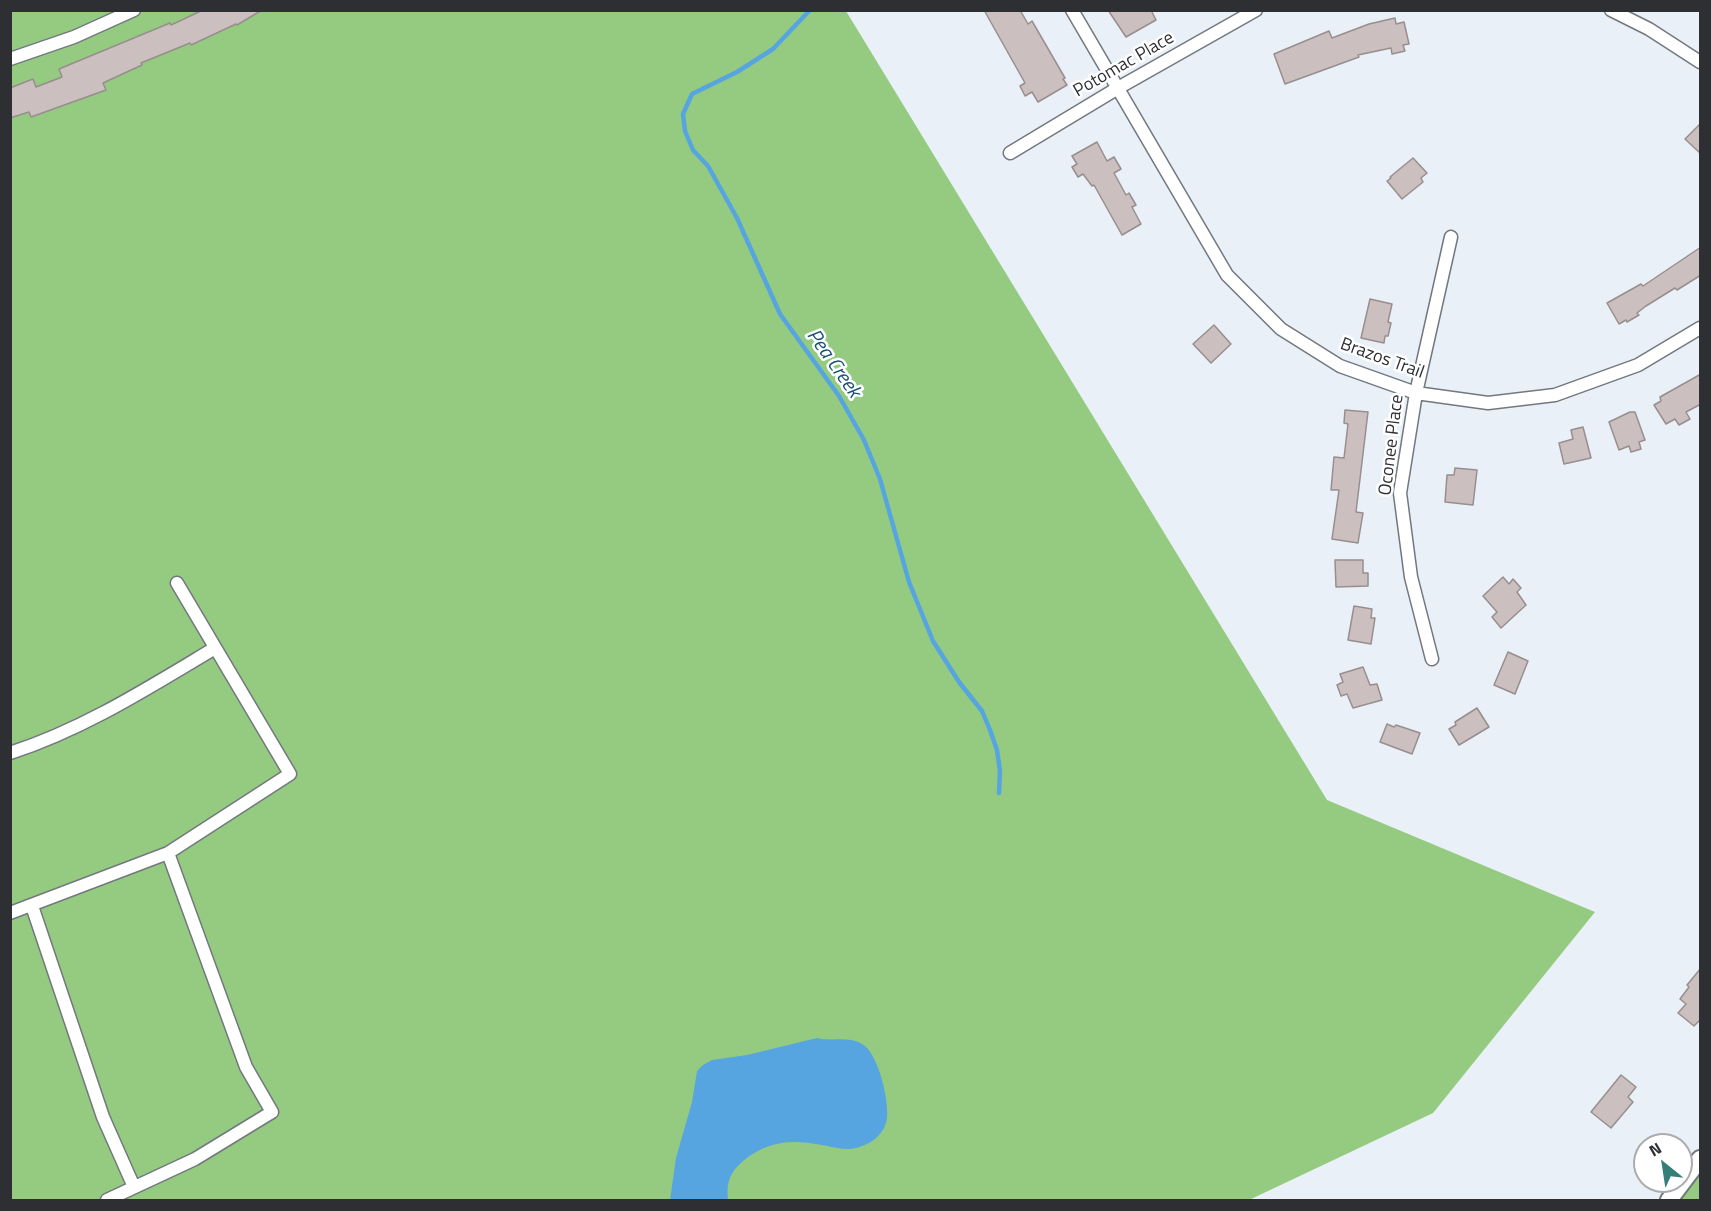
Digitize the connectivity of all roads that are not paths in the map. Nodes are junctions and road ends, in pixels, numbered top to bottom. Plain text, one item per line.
1 (134, 10) edge
2 (1072, 10) edge
3 (1256, 10) edge
4 (1611, 10) edge
5 (10, 59) edge
6 (1701, 62) edge
7 (1118, 88) junction
8 (1010, 153) dead end
9 (1451, 237) dead end
10 (1701, 327) edge
11 (1416, 393) junction
12 (177, 583) dead end
13 (215, 648) junction
14 (1432, 659) dead end
15 (10, 753) edge
16 (168, 853) junction
17 (32, 906) junction
18 (10, 913) edge
19 (1701, 1159) edge
20 (134, 1187) junction
21 (107, 1200) edge
22 (1669, 1200) edge

1 - 5 street
2 - 7 street, Brazos Trail
3 - 7 street, Potomac Place
4 - 6 street
7 - 8 street, Potomac Place
7 - 11 street, Brazos Trail
9 - 11 street, Oconee Place
10 - 11 street, Brazos Trail
11 - 14 street, Oconee Place
12 - 13 street
13 - 15 street
13 - 16 street
16 - 17 street
16 - 20 street
17 - 18 street
17 - 20 street
19 - 22 street
20 - 21 street

